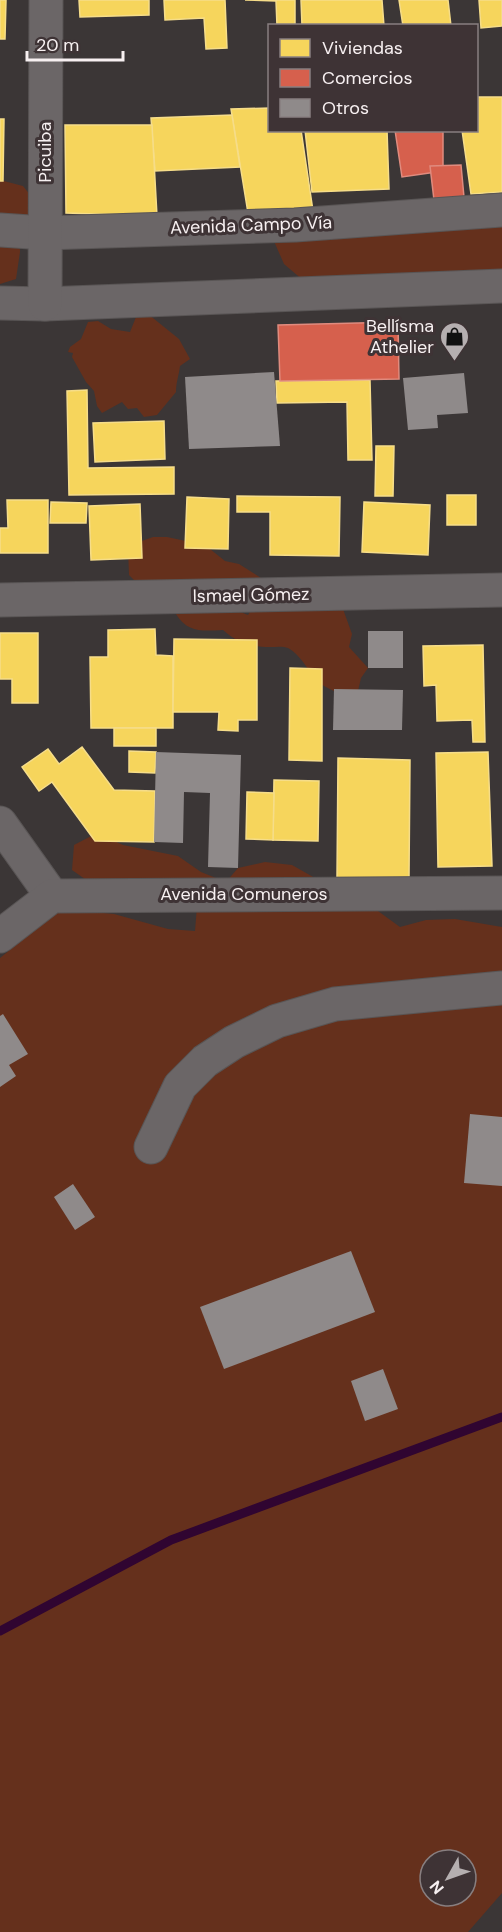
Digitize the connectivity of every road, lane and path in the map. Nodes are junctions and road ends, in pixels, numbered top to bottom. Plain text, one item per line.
1 (46, 0) edge
2 (502, 210) edge
3 (0, 230) edge
4 (45, 233) junction
5 (502, 286) edge
6 (0, 303) edge
7 (45, 304) junction
8 (502, 590) edge
9 (0, 600) edge
10 (0, 823) edge
11 (502, 892) edge
12 (52, 896) junction
13 (0, 936) edge
14 (502, 988) edge
15 (151, 1147) dead end

1 - 4 street, Picuiba
2 - 4 street, Avenida Campo Vía
3 - 4 street, Avenida Campo Vía
4 - 7 street, Picuiba
5 - 7 street
6 - 7 street
8 - 9 street, Ismael Gómez
10 - 12 street
11 - 12 street, Avenida Comuneros
12 - 13 street
14 - 15 street

